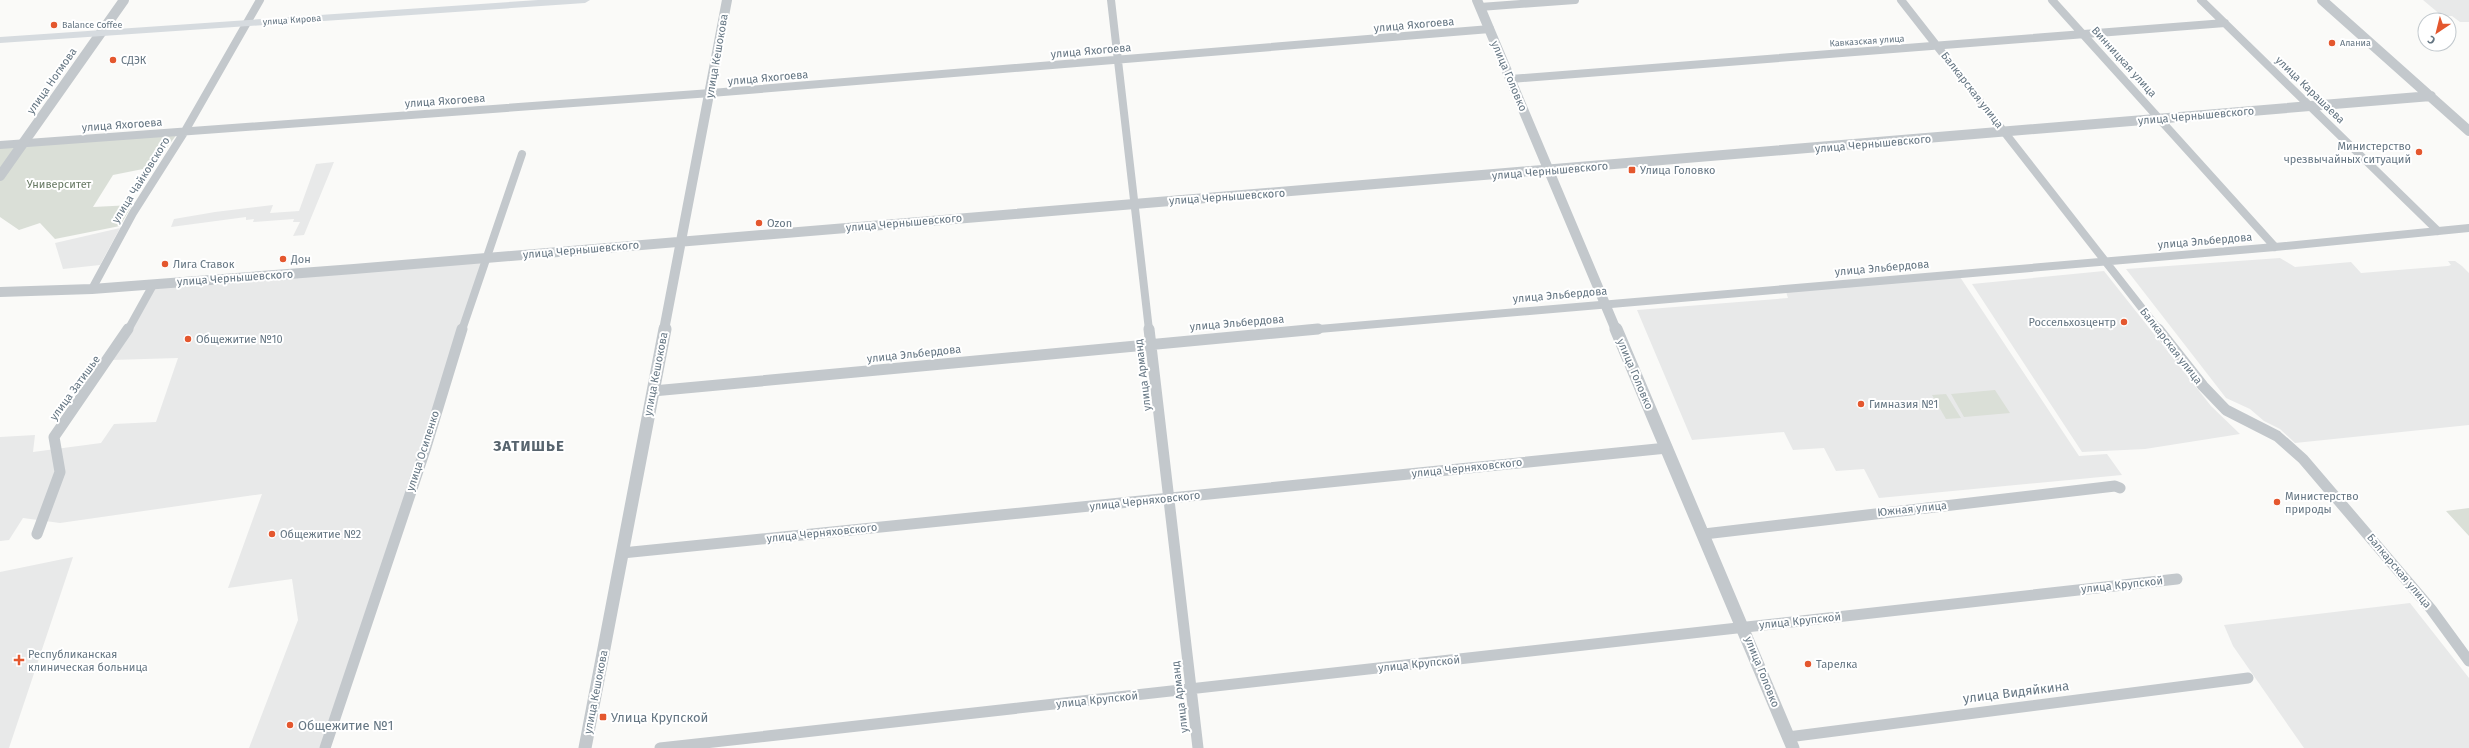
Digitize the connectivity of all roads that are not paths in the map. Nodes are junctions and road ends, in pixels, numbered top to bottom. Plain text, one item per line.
1 (124, 0) edge
2 (260, 0) edge
3 (585, 0) edge
4 (727, 0) edge
5 (1111, 0) edge
6 (1575, 0) edge
7 (1901, 0) edge
8 (2052, 0) edge
9 (2201, 0) edge
10 (2322, 0) edge
11 (1479, 3) edge
12 (246, 23) junction
13 (2225, 23) junction
14 (1490, 29) junction
15 (100, 33) junction
16 (2084, 36) junction
17 (0, 40) edge
18 (1937, 46) junction
19 (1118, 60) junction
20 (1511, 79) junction
21 (711, 93) junction
22 (2431, 96) junction
23 (2309, 106) junction
24 (2160, 119) junction
25 (185, 131) junction
26 (2469, 131) edge
27 (2005, 132) junction
28 (23, 143) junction
29 (0, 145) edge
30 (522, 154) dead end
31 (1549, 171) junction
32 (0, 176) edge
33 (1135, 204) junction
34 (2469, 228) edge
35 (2438, 231) junction
36 (683, 241) junction
37 (2274, 247) junction
38 (484, 258) junction
39 (2104, 260) junction
40 (0, 284) edge
41 (153, 285) junction
42 (92, 289) junction
43 (23, 290) junction
44 (0, 292) edge
45 (1606, 303) junction
46 (1151, 342) junction
47 (653, 391) junction
48 (1667, 448) junction
49 (2120, 488) dead end
50 (1170, 498) junction
51 (37, 534) dead end
52 (1704, 534) junction
53 (622, 553) junction
54 (2178, 579) dead end
55 (1744, 628) junction
56 (2469, 661) edge
57 (2248, 678) dead end
58 (1190, 689) junction
59 (1791, 742) edge
60 (325, 748) edge
61 (585, 748) edge
62 (660, 748) edge
63 (1198, 748) edge

1 - 15 street, улица Ногмова
2 - 12 street, улица Чайковского
3 - 12 main road, улица Кирова
4 - 21 street, улица Кешокова
5 - 19 street, улица Арманд
6 - 11 street
7 - 18 street, Балкарская улица
8 - 16 street, Винницкая улица
9 - 13 street, улица Карашаева
10 - 22 street
11 - 14 street, улица Головко
12 - 15 main road, улица Кирова
12 - 25 street, улица Чайковского
13 - 16 street, Кавказская улица
13 - 23 street, улица Карашаева
14 - 19 street, улица Яхогоева
14 - 20 street, улица Головко
15 - 17 main road, улица Кирова
15 - 28 street, улица Ногмова
16 - 18 street, Кавказская улица
16 - 24 street, Винницкая улица
18 - 20 street, Кавказская улица
18 - 27 street, Балкарская улица
19 - 21 street, улица Яхогоева
19 - 33 street, улица Арманд
20 - 31 street, улица Головко
21 - 25 street, улица Яхогоева
21 - 36 street, улица Кешокова
22 - 23 street, улица Чернышевского
22 - 26 street
23 - 24 street, улица Чернышевского
23 - 35 street, улица Карашаева
24 - 27 street, улица Чернышевского
24 - 37 street, Винницкая улица
25 - 28 street, улица Яхогоева
25 - 42 street, улица Чайковского
27 - 31 street, улица Чернышевского
27 - 39 street, Балкарская улица
28 - 29 street, улица Яхогоева
28 - 32 street, улица Ногмова
30 - 38 street, улица Осипенко
31 - 33 street, улица Чернышевского
31 - 45 street, улица Головко
33 - 36 street, улица Чернышевского
33 - 46 street, улица Арманд
34 - 35 street, улица Эльбердова
35 - 37 street, улица Эльбердова
36 - 38 street, улица Чернышевского
36 - 47 street, улица Кешокова
37 - 39 street, улица Эльбердова
38 - 41 street, улица Чернышевского
38 - 60 street, улица Осипенко
39 - 45 street, улица Эльбердова
39 - 56 street, Балкарская улица
40 - 43 street
41 - 42 street, улица Чернышевского
41 - 51 street, улица Затишье
42 - 43 street, улица Чернышевского
43 - 44 street
45 - 46 street, улица Эльбердова
45 - 48 street, улица Головко
46 - 47 street, улица Эльбердова
46 - 50 street, улица Арманд
47 - 53 street, улица Кешокова
48 - 50 street, улица Черняховского
48 - 52 street, улица Головко
49 - 52 street, Южная улица
50 - 53 street, улица Черняховского
50 - 58 street, улица Арманд
52 - 55 street, улица Головко
53 - 61 street, улица Кешокова
54 - 55 street, улица Крупской
55 - 58 street, улица Крупской
55 - 59 street, улица Головко
57 - 59 street, улица Видяйкина
58 - 62 street, улица Крупской
58 - 63 street, улица Арманд

